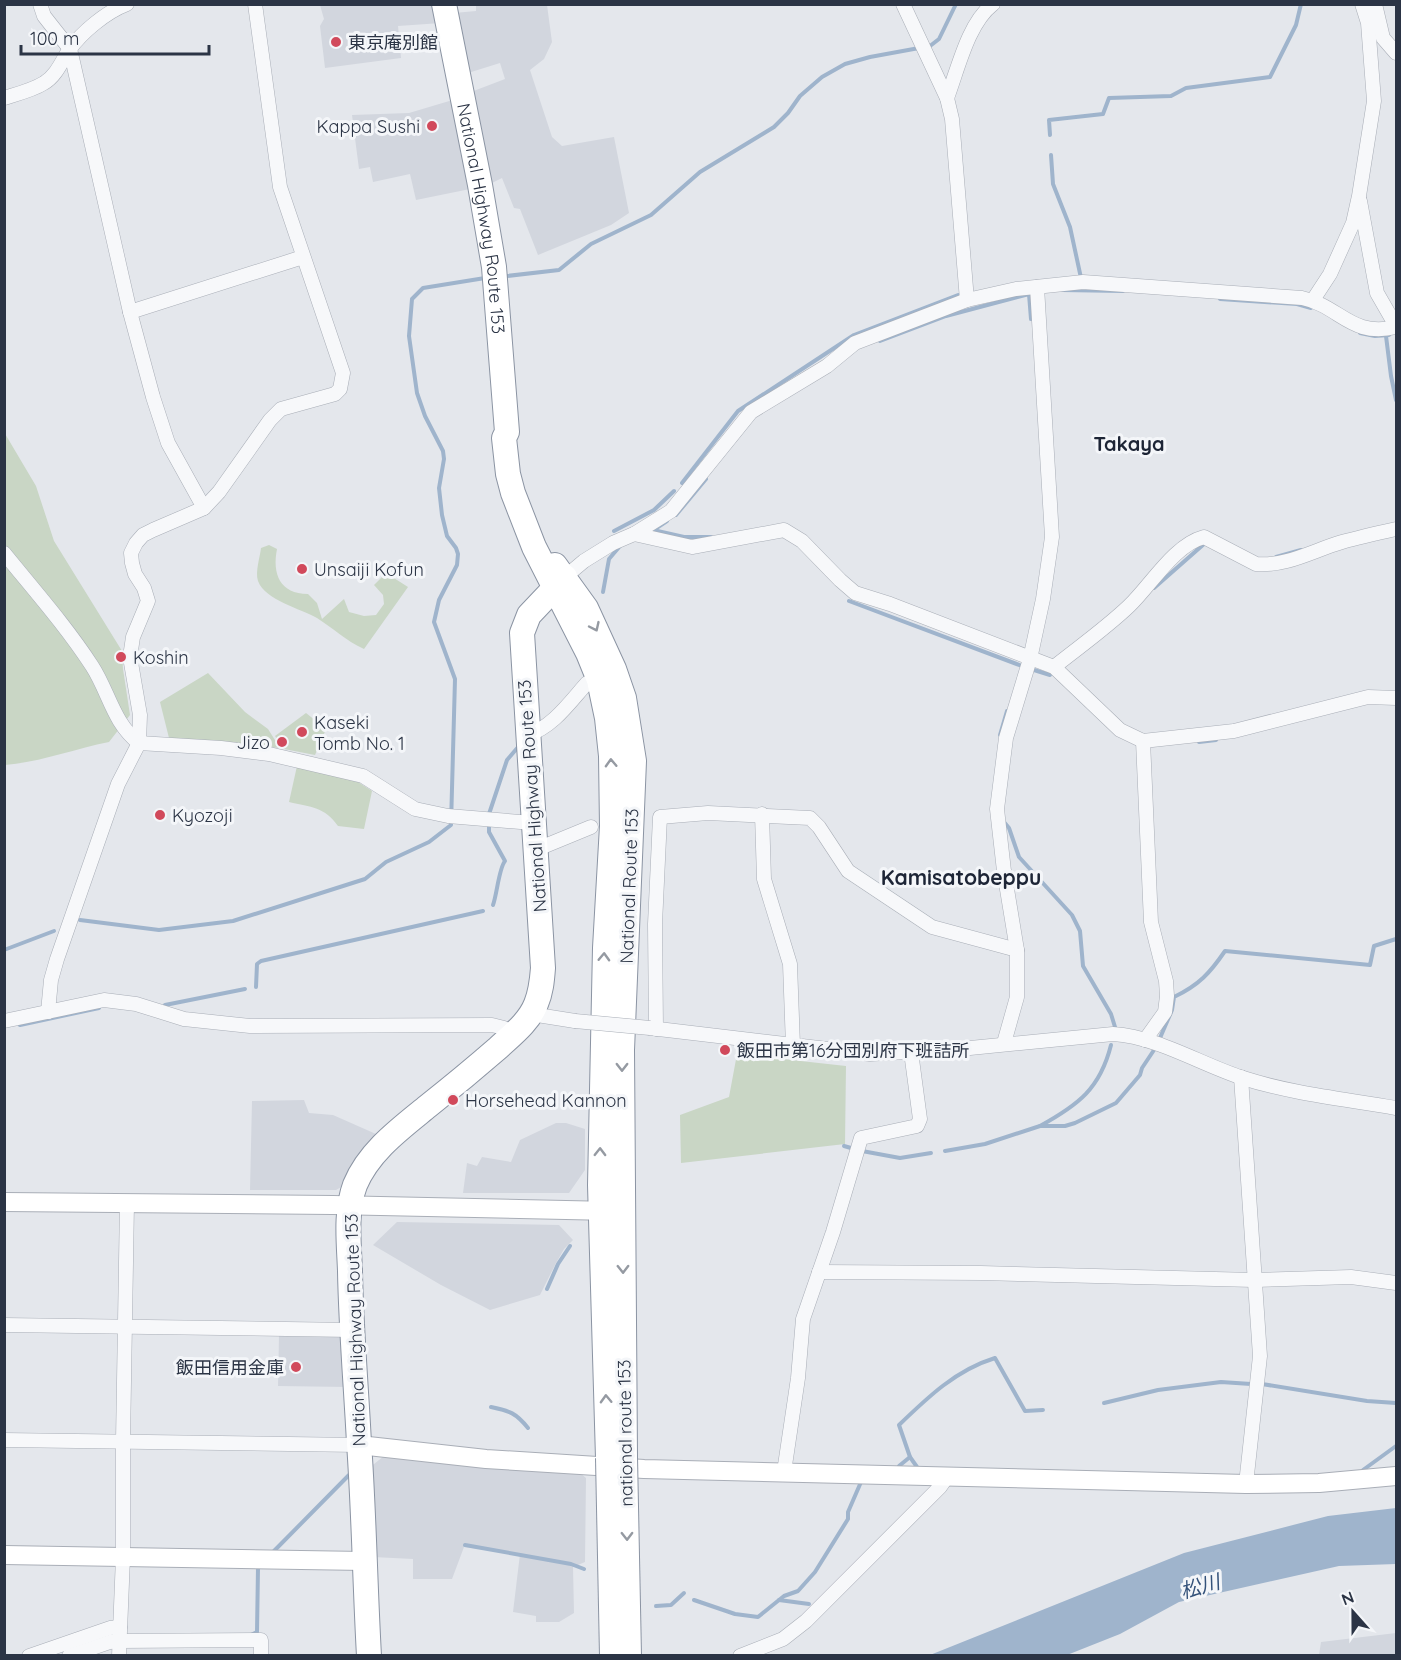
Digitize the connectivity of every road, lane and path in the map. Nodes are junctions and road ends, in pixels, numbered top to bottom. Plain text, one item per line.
1 (40, 4) edge
2 (127, 4) edge
3 (255, 4) edge
4 (444, 4) edge
5 (903, 4) edge
6 (993, 4) edge
7 (1362, 4) edge
8 (1375, 4) edge
9 (70, 49) junction
10 (1396, 53) edge
11 (4, 98) edge
12 (947, 98) junction
13 (1359, 196) junction
14 (303, 257) junction
15 (1036, 287) junction
16 (967, 300) junction
17 (1313, 300) junction
18 (130, 312) junction
19 (1396, 326) edge
20 (204, 508) junction
21 (1396, 529) edge
22 (634, 534) junction
23 (4, 553) edge
24 (559, 582) junction
25 (1030, 659) junction
26 (1053, 667) junction
27 (587, 683) dead end
28 (1396, 698) edge
29 (527, 735) junction
30 (1143, 741) junction
31 (139, 743) junction
32 (762, 814) junction
33 (533, 823) junction
34 (591, 827) dead end
35 (535, 850) junction
36 (1017, 950) junction
37 (48, 1012) junction
38 (531, 1014) junction
39 (4, 1021) edge
40 (653, 1029) junction
41 (510, 1036) junction
42 (1145, 1040) junction
43 (1004, 1043) junction
44 (793, 1046) junction
45 (911, 1052) junction
46 (1241, 1077) junction
47 (1396, 1108) edge
48 (4, 1202) edge
49 (127, 1203) junction
50 (350, 1205) junction
51 (612, 1211) junction
52 (819, 1272) junction
53 (1254, 1280) junction
54 (1396, 1283) edge
55 (4, 1325) edge
56 (125, 1328) junction
57 (352, 1330) junction
58 (4, 1440) edge
59 (123, 1441) junction
60 (359, 1445) junction
61 (617, 1457) junction
62 (784, 1472) junction
63 (1396, 1476) edge
64 (946, 1477) junction
65 (1246, 1484) junction
66 (4, 1555) edge
67 (123, 1557) junction
68 (364, 1561) junction
69 (119, 1634) junction
70 (28, 1656) edge
71 (69, 1656) edge
72 (119, 1656) edge
73 (261, 1656) edge
74 (369, 1656) edge
75 (612, 1656) edge
76 (629, 1656) edge
77 (740, 1656) edge

1 - 9 street
2 - 9 street
3 - 14 street
4 - 24 highway, National Highway Route 153
5 - 12 street
6 - 12 street
7 - 13 street
8 - 10 street
9 - 11 street
9 - 18 street
12 - 16 street
13 - 17 street
13 - 19 street
14 - 18 street
14 - 20 street
15 - 16 street
15 - 17 street
15 - 25 street
16 - 22 street
17 - 19 street
18 - 20 street
20 - 31 street
21 - 26 street
22 - 24 street
22 - 25 street
23 - 31 street
24 - 29 highway, National Highway Route 153
24 - 51 highway, National Route 153
25 - 26 street
25 - 36 street
26 - 30 street
27 - 29 street
28 - 30 street
29 - 33 highway, National Highway Route 153
30 - 42 street
31 - 33 street
31 - 37 street
32 - 36 street
32 - 40 street
32 - 44 street
33 - 35 highway, National Highway Route 153
34 - 35 street
35 - 38 highway, National Highway Route 153
36 - 43 street
37 - 39 street
37 - 41 street
38 - 40 street, bridge
38 - 41 highway, National Highway Route 153
40 - 44 street
41 - 50 highway, National Highway Route 153
42 - 43 street
42 - 46 street
43 - 45 street
44 - 45 street
45 - 52 street
46 - 47 street
46 - 53 street
48 - 49 street
49 - 50 street
49 - 56 street
50 - 51 street
50 - 57 highway, National Highway Route 153
51 - 61 highway, national route 153
52 - 53 street
52 - 62 street
53 - 54 street
53 - 65 street
55 - 56 street
56 - 57 street
56 - 59 street
57 - 60 highway, National Highway Route 153
58 - 59 street
59 - 60 street
59 - 67 street
60 - 62 street
60 - 68 highway, National Highway Route 153
61 - 75 highway, national route 153, bridge
61 -> 76 highway, national route 153, bridge
62 - 64 street
63 - 65 street
64 - 65 street
64 - 77 street
66 - 67 street
67 - 68 street
67 - 69 street
68 - 74 highway, National Highway Route 153
69 - 70 street
69 - 71 street
69 - 72 street
69 - 73 street

